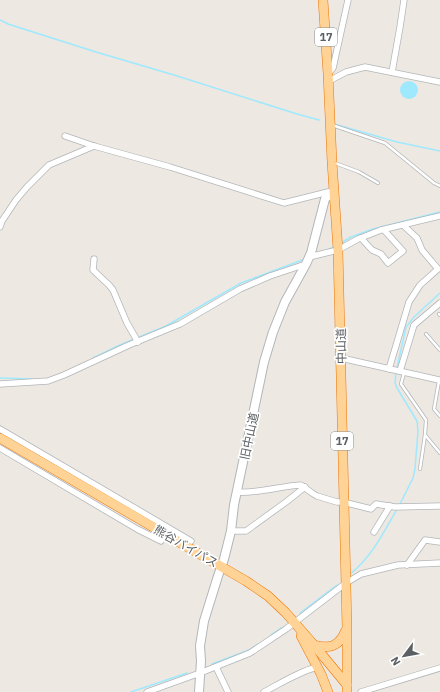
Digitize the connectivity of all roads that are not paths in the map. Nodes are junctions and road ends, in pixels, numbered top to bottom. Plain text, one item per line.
1 (323, 0) edge
2 (348, 0) edge
3 (404, 0) edge
4 (392, 72) junction
5 (329, 77) junction
6 (440, 82) edge
7 (330, 124) junction
8 (65, 136) dead end
9 (94, 146) junction
10 (332, 162) junction
11 (378, 183) dead end
12 (440, 186) edge
13 (334, 190) junction
14 (440, 216) edge
15 (402, 225) junction
16 (0, 226) edge
17 (384, 230) junction
18 (361, 238) junction
19 (338, 250) junction
20 (94, 259) dead end
21 (308, 261) junction
22 (440, 303) edge
23 (426, 334) dead end
24 (138, 342) junction
25 (440, 350) edge
26 (341, 358) junction
27 (391, 369) junction
28 (401, 372) junction
29 (439, 381) edge
30 (0, 384) edge
31 (440, 416) edge
32 (1, 433) edge
33 (425, 435) junction
34 (0, 448) edge
35 (440, 453) edge
36 (420, 469) dead end
37 (305, 487) junction
38 (237, 492) junction
39 (343, 502) junction
40 (440, 506) edge
41 (392, 507) junction
42 (141, 516) junction
43 (231, 531) junction
44 (374, 532) dead end
45 (165, 534) junction
46 (191, 540) dead end
47 (440, 542) edge
48 (440, 563) edge
49 (407, 565) junction
50 (221, 567) junction
51 (346, 583) junction
52 (294, 622) junction
53 (347, 628) junction
54 (314, 644) junction
55 (216, 667) junction
56 (318, 668) junction
57 (440, 668) edge
58 (200, 673) junction
59 (347, 688) edge
60 (147, 692) edge
61 (199, 692) edge
62 (228, 692) edge
63 (264, 692) edge
64 (328, 692) edge
65 (362, 692) edge

1 - 5 highway, 中山道 / 17
2 - 5 street
3 - 4 street
4 - 5 street
4 - 6 street
5 - 7 highway, 中山道 / 17
7 - 10 highway, 中山道 / 17
7 - 12 lane
8 - 9 street
9 - 13 street
9 - 16 street
10 - 11 lane
10 - 13 highway, 中山道 / 17
13 - 19 highway, 中山道 / 17
13 - 21 main road, 旧中山道
14 - 15 street
15 - 17 street
15 - 27 street
17 - 18 street
17 - 18 street
18 - 19 street
19 - 21 street
19 - 26 highway, 中山道 / 17
20 - 24 street
21 - 24 street
21 - 38 main road, 旧中山道
22 - 28 street
23 - 25 lane
24 - 30 street
26 - 27 street
26 - 39 highway, 中山道 / 17
27 - 28 street
28 - 29 street
28 - 33 lane
29 - 31 lane
32 - 42 highway, 熊谷バイパス / 17
33 - 35 lane
33 - 36 lane
34 - 45 street
37 - 38 street
37 - 39 street
37 - 43 street
38 - 43 main road, 旧中山道
39 - 41 street
39 - 51 highway, 中山道 / 17
40 - 41 street
41 - 44 street
42 - 45 highway, 熊谷バイパス / 17
42 - 46 street
43 - 50 main road, 旧中山道
45 - 50 highway, 熊谷バイパス / 17
47 - 49 street
48 - 49 street
49 - 51 street
50 - 52 highway, 熊谷バイパス / 17
50 - 58 main road, 旧中山道
51 - 52 street
51 - 53 highway, 中山道 / 17
52 - 54 highway, 熊谷バイパス / 17
52 - 55 street
52 - 56 highway
53 - 54 highway
53 - 59 highway, 中山道 / 17
54 - 59 highway, 熊谷バイパス / 17
55 - 58 street
55 - 62 street
56 - 63 street
56 - 64 highway
57 - 65 street
58 - 60 street
58 - 61 main road, 旧中山道

